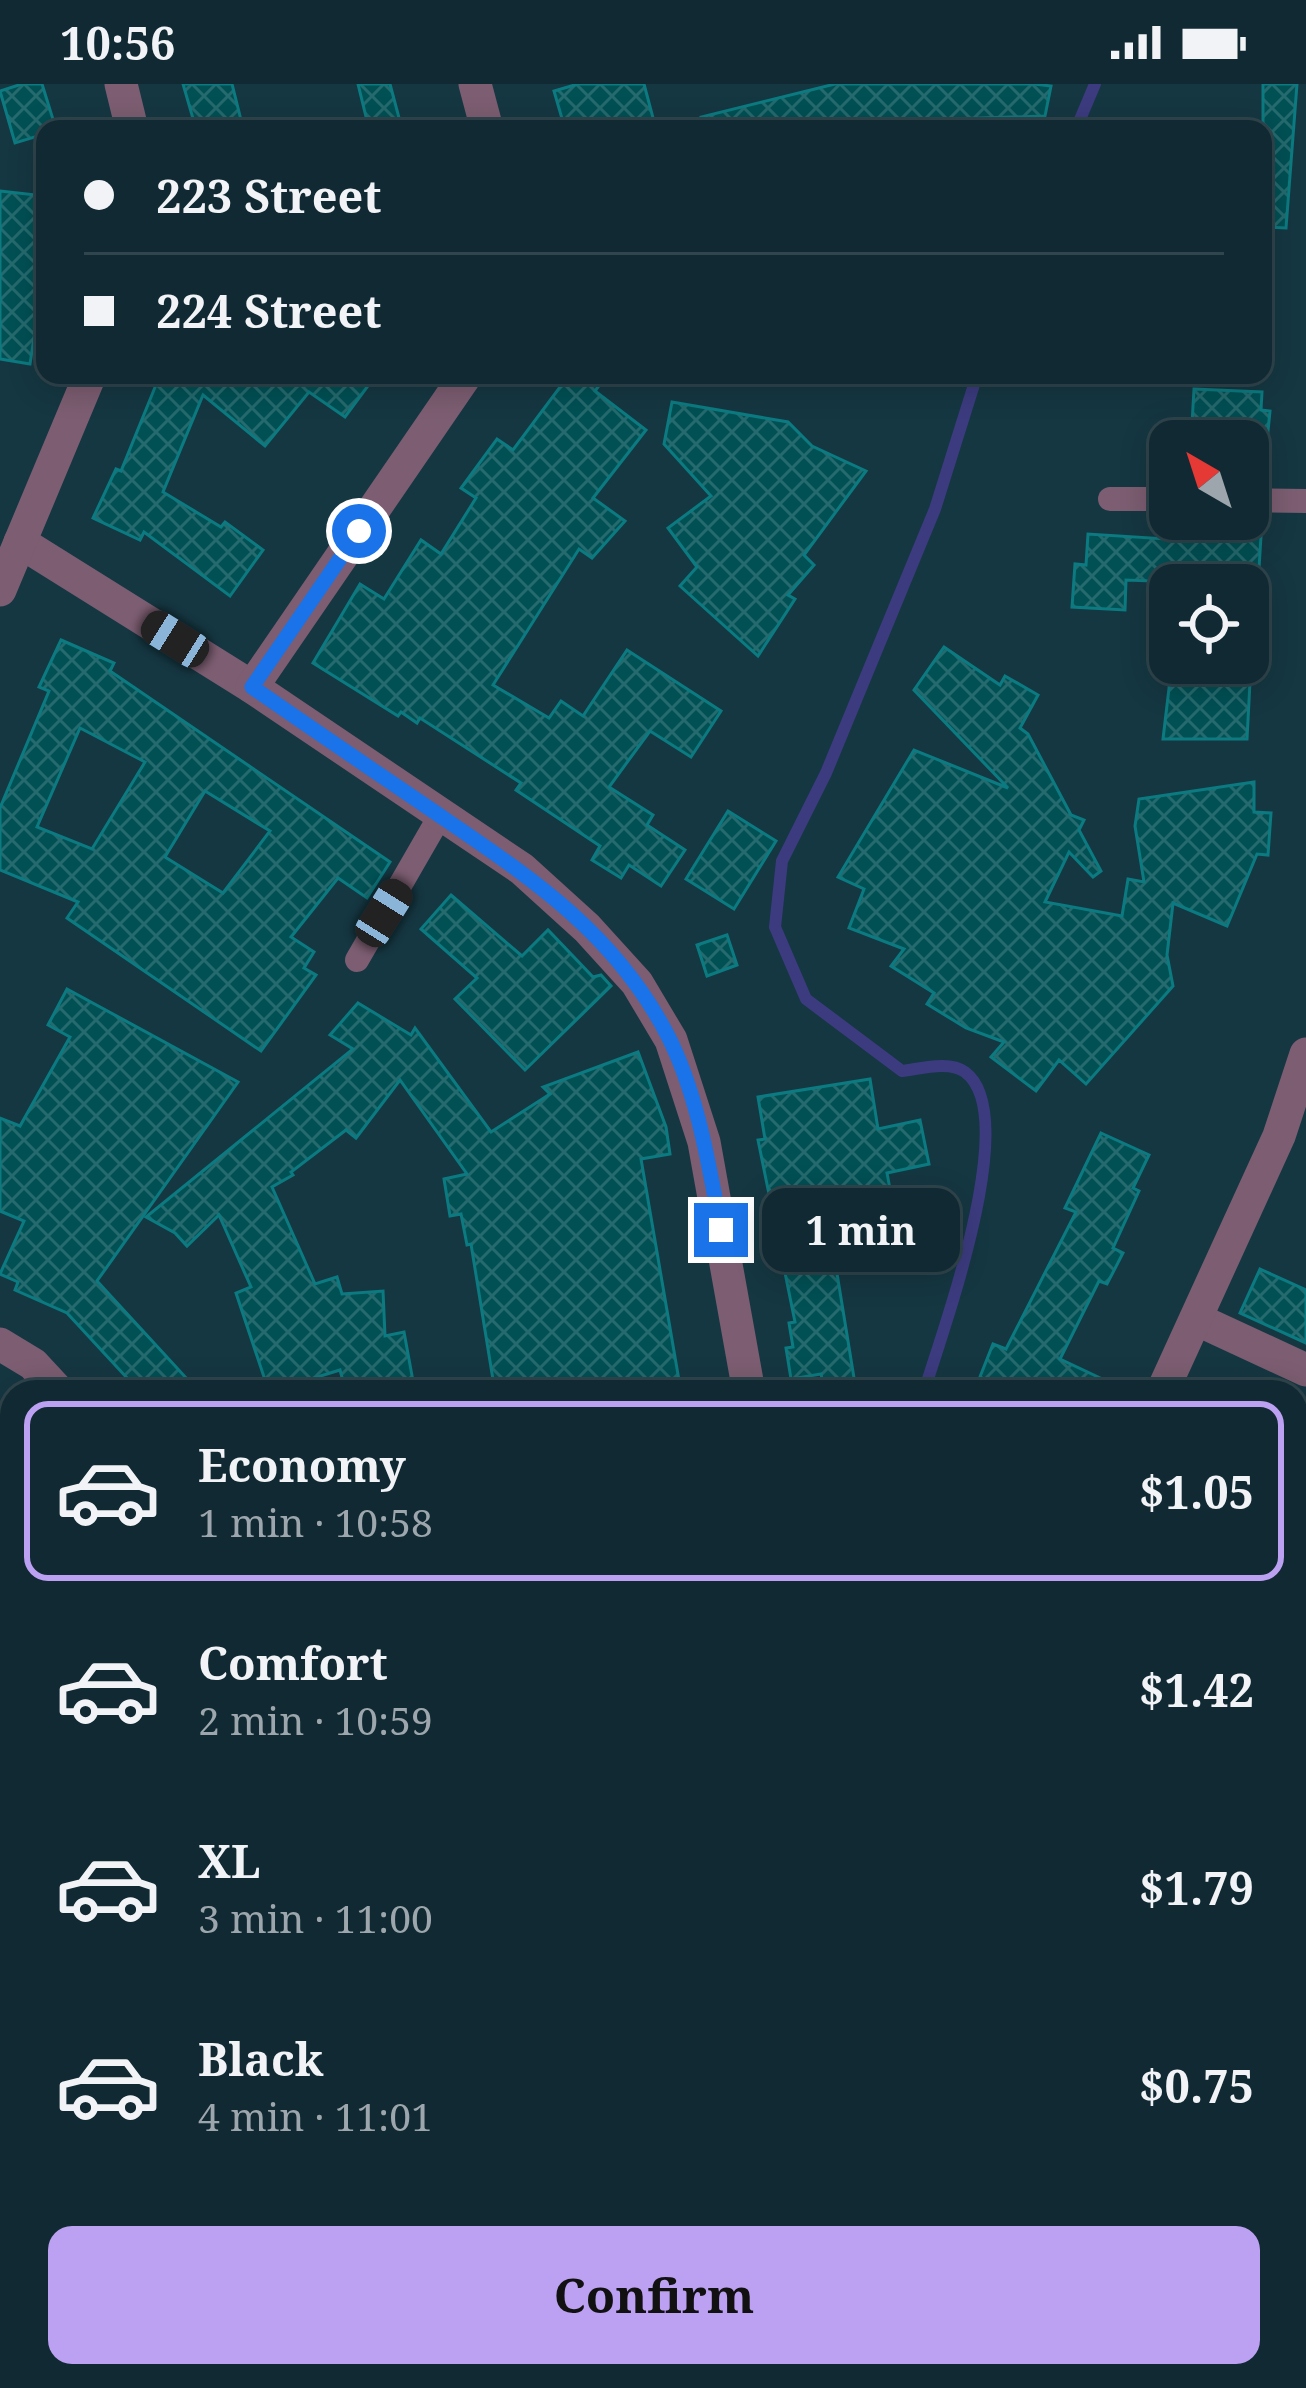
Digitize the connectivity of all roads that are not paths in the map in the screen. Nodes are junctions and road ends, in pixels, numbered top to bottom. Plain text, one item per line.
1 (122, 84) edge
2 (475, 84) edge
3 (130, 120) edge
4 (485, 120) edge
5 (86, 384) edge
6 (460, 384) edge
7 (1109, 499) dead end
8 (1149, 500) edge
9 (1269, 500) edge
10 (1306, 501) edge
11 (20, 542) junction
12 (0, 590) edge
13 (252, 687) junction
14 (440, 816) junction
15 (357, 960) dead end
16 (1306, 1054) edge
17 (1196, 1319) junction
18 (0, 1344) edge
19 (1306, 1370) edge
20 (48, 1380) edge
21 (747, 1380) edge
22 (1168, 1380) edge

1 - 3 street
2 - 4 street
5 - 11 street
6 - 13 street
7 - 8 lane
9 - 10 lane
11 - 12 street
11 - 13 street
13 - 14 street
14 - 15 lane
14 - 21 street
16 - 17 street
17 - 19 street
17 - 22 street
18 - 20 street

